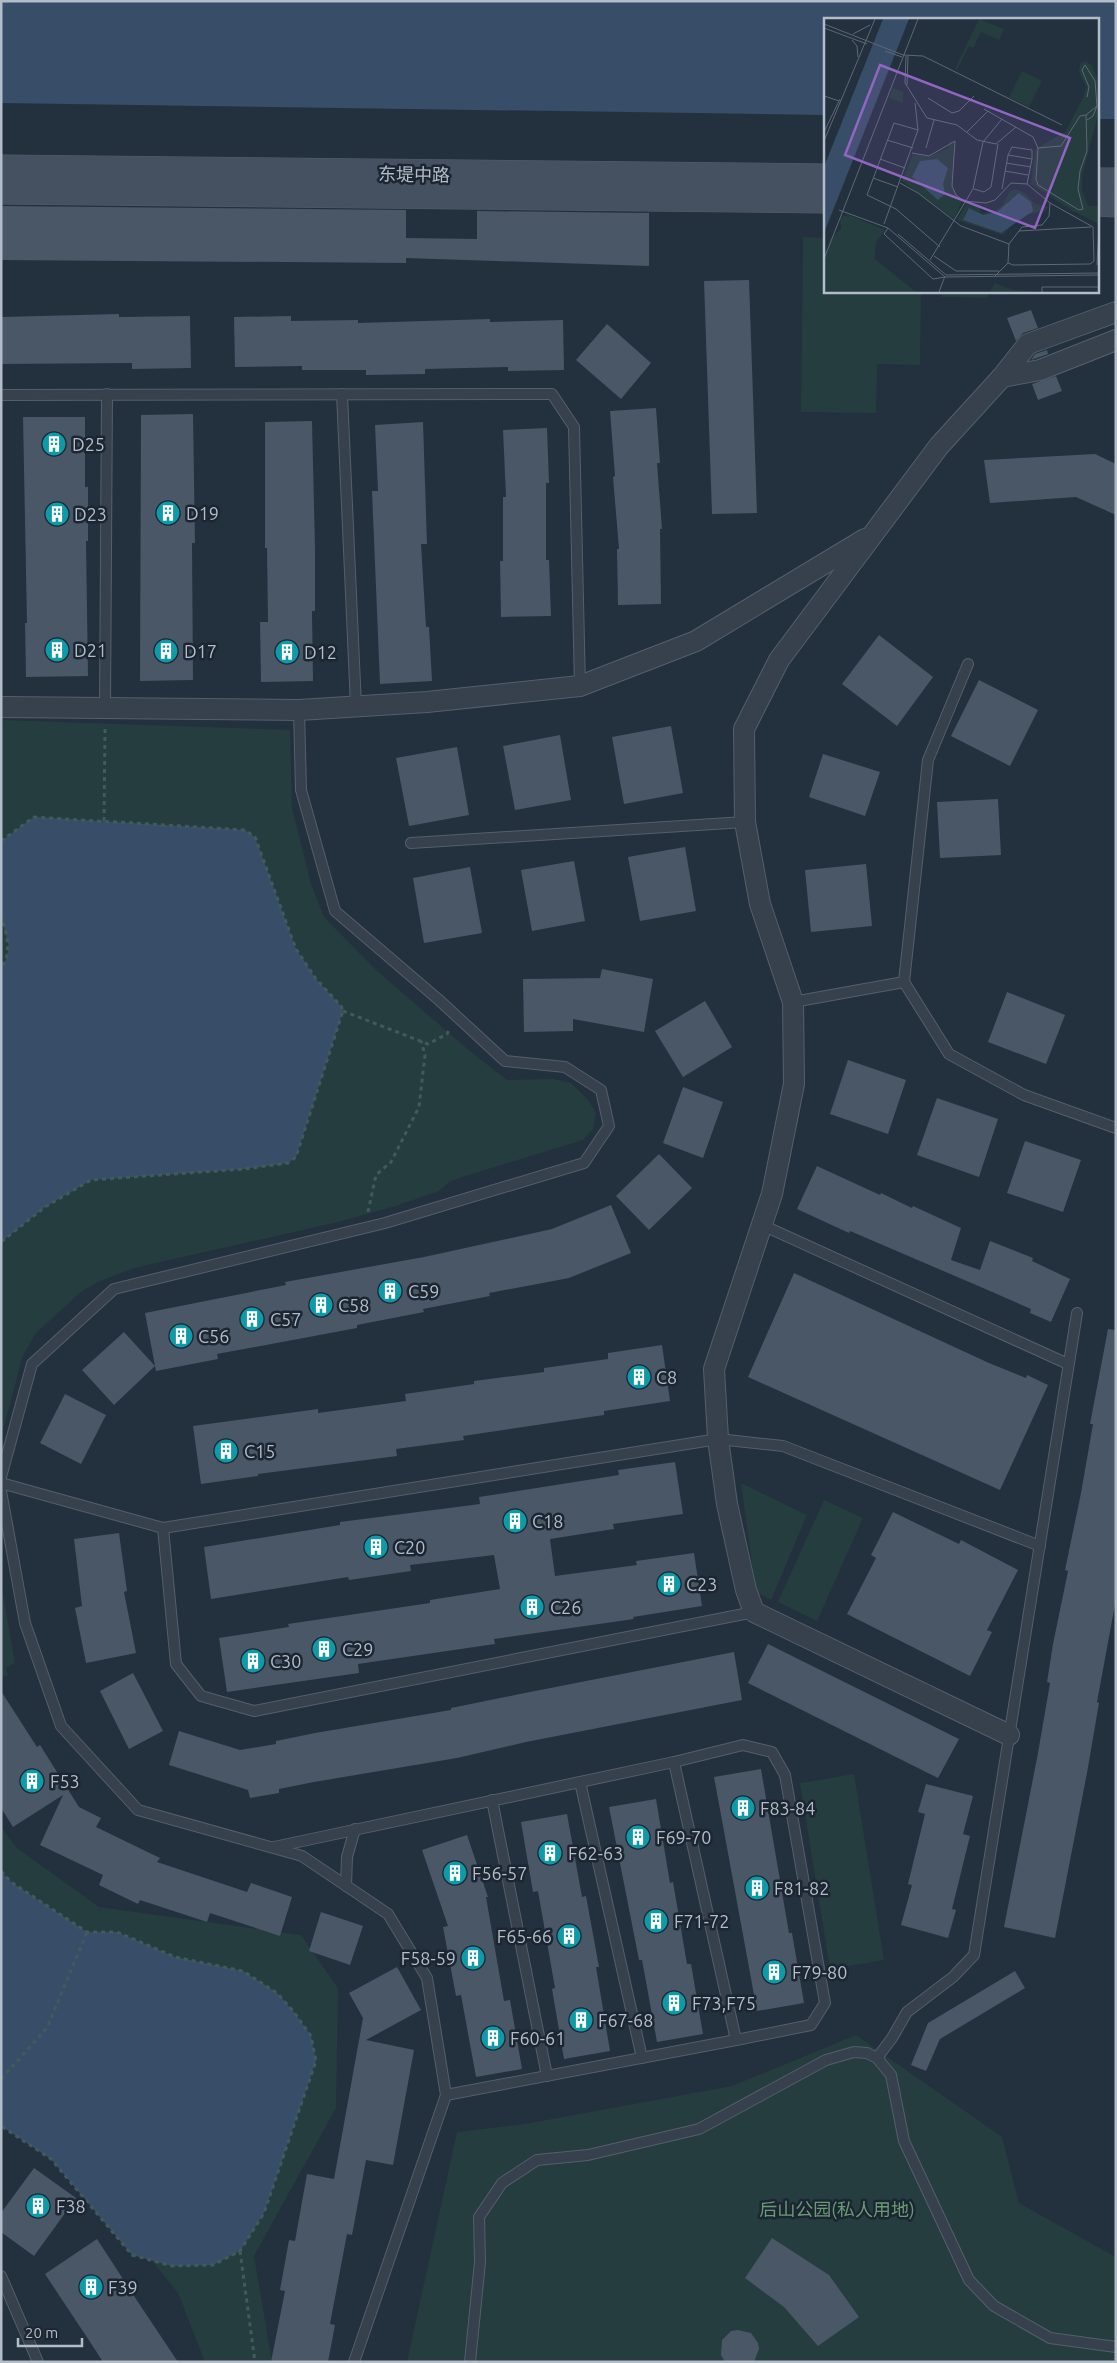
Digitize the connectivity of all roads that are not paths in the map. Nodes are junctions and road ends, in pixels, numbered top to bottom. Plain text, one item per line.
1 (1, 169) edge
2 (824, 178) edge
3 (1100, 182) edge
4 (1116, 182) edge
5 (1, 190) edge
6 (824, 199) edge
7 (1100, 202) edge
8 (1116, 202) edge
9 (1116, 312) edge
10 (1116, 340) edge
11 (1002, 377) junction
12 (107, 394) junction
13 (342, 394) junction
14 (1, 395) edge
15 (873, 534) junction
16 (968, 664) dead end
17 (580, 686) junction
18 (356, 706) junction
19 (1, 707) edge
20 (105, 708) junction
21 (299, 710) junction
22 (745, 822) junction
23 (411, 843) dead end
24 (904, 982) junction
25 (793, 1002) junction
26 (1116, 1128) edge
27 (762, 1225) junction
28 (1077, 1313) dead end
29 (1068, 1364) junction
30 (718, 1439) junction
31 (1, 1478) edge
32 (1, 1483) edge
33 (1, 1491) edge
34 (163, 1528) junction
35 (1040, 1546) junction
36 (754, 1612) junction
37 (1009, 1735) junction
38 (674, 1762) junction
39 (580, 1782) junction
40 (492, 1800) junction
41 (355, 1829) junction
42 (271, 1847) junction
43 (346, 1886) junction
44 (736, 2040) junction
45 (642, 2058) junction
46 (878, 2058) junction
47 (546, 2076) junction
48 (446, 2095) junction
49 (1, 2276) edge
50 (1116, 2347) edge
51 (38, 2362) edge
52 (354, 2362) edge
53 (470, 2362) edge

1 - 2 main road, 东堤中路
3 - 4 main road
5 - 6 main road, 东堤中路
7 - 8 main road
9 - 11 street
10 - 11 street
11 - 15 street
12 - 13 lane
12 - 14 lane
12 - 20 lane
13 - 17 lane
13 - 18 lane
15 - 17 street
15 - 22 street
16 - 24 lane
17 - 18 street
18 - 21 street
19 - 20 street
20 - 21 street
21 - 31 lane
22 - 23 lane
22 - 25 street
24 - 25 lane
24 - 26 lane
25 - 27 street
27 - 29 lane
27 - 30 street
28 - 29 lane
29 - 35 lane
30 - 34 lane
30 - 35 lane
30 - 36 street
32 - 34 lane
33 - 42 lane
34 - 36 lane
35 - 37 lane
36 - 37 street
37 - 46 lane
38 - 39 lane
38 - 44 lane
38 - 44 lane
39 - 40 lane
39 - 45 lane
40 - 41 lane
40 - 47 lane
41 - 42 lane
41 - 43 lane
42 - 43 lane
43 - 48 lane
44 - 45 lane
45 - 47 lane
46 - 50 lane
46 - 53 lane
47 - 48 lane
48 - 52 lane
49 - 51 lane

